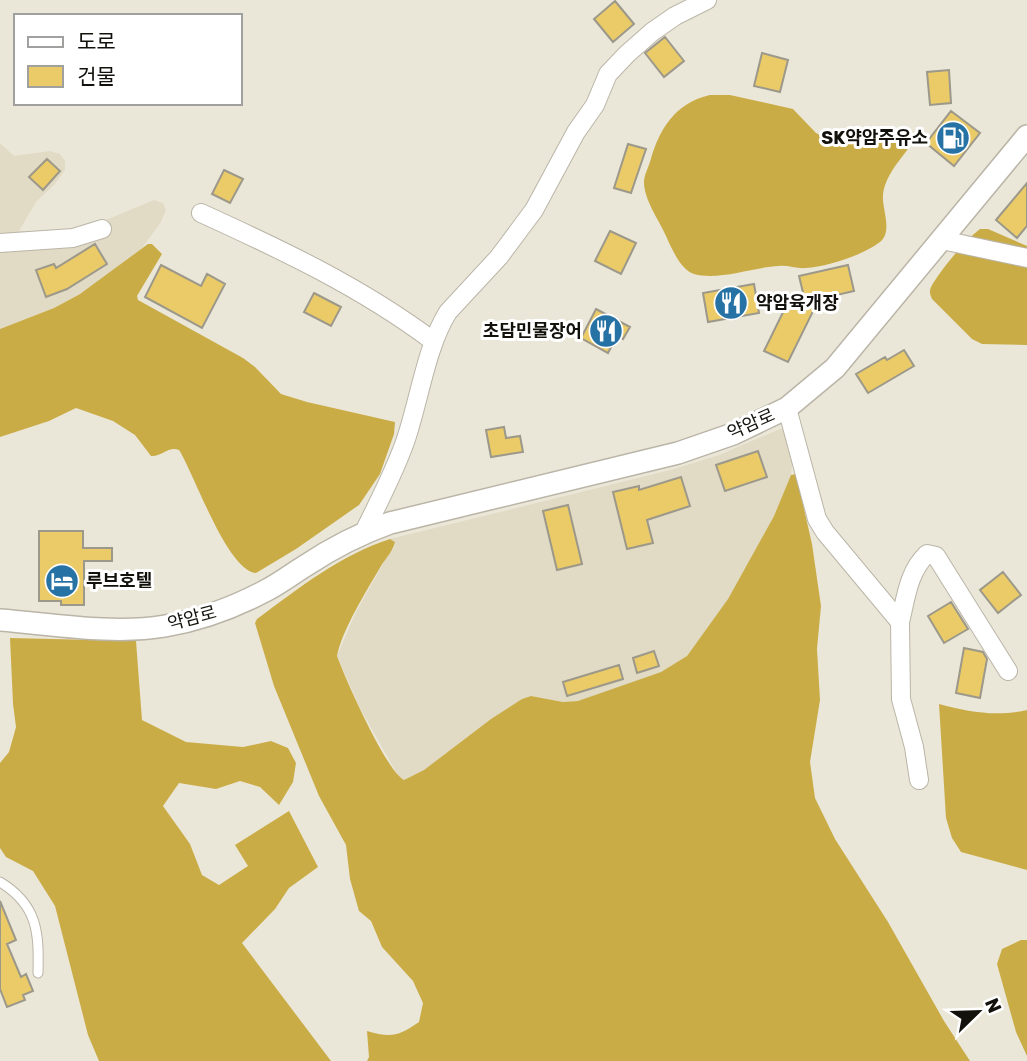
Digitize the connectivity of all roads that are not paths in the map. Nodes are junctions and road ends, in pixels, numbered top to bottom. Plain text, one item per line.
1 (706, 0) edge
2 (684, 6) edge
3 (1027, 136) edge
4 (201, 213) dead end
5 (102, 229) dead end
6 (942, 240) junction
7 (0, 243) edge
8 (1027, 258) edge
9 (433, 341) junction
10 (787, 408) junction
11 (364, 532) junction
12 (0, 620) edge
13 (900, 622) junction
14 (1008, 671) dead end
15 (919, 780) dead end
16 (0, 882) edge
17 (38, 973) dead end

1 - 2 street
2 - 9 street
3 - 6 street, 약암로
4 - 9 street
5 - 7 street
6 - 8 street
6 - 10 street, 약암로
9 - 11 street
10 - 11 street, 약암로
10 - 13 street
11 - 12 street, 약암로
13 - 14 street
13 - 15 street
16 - 17 lane

